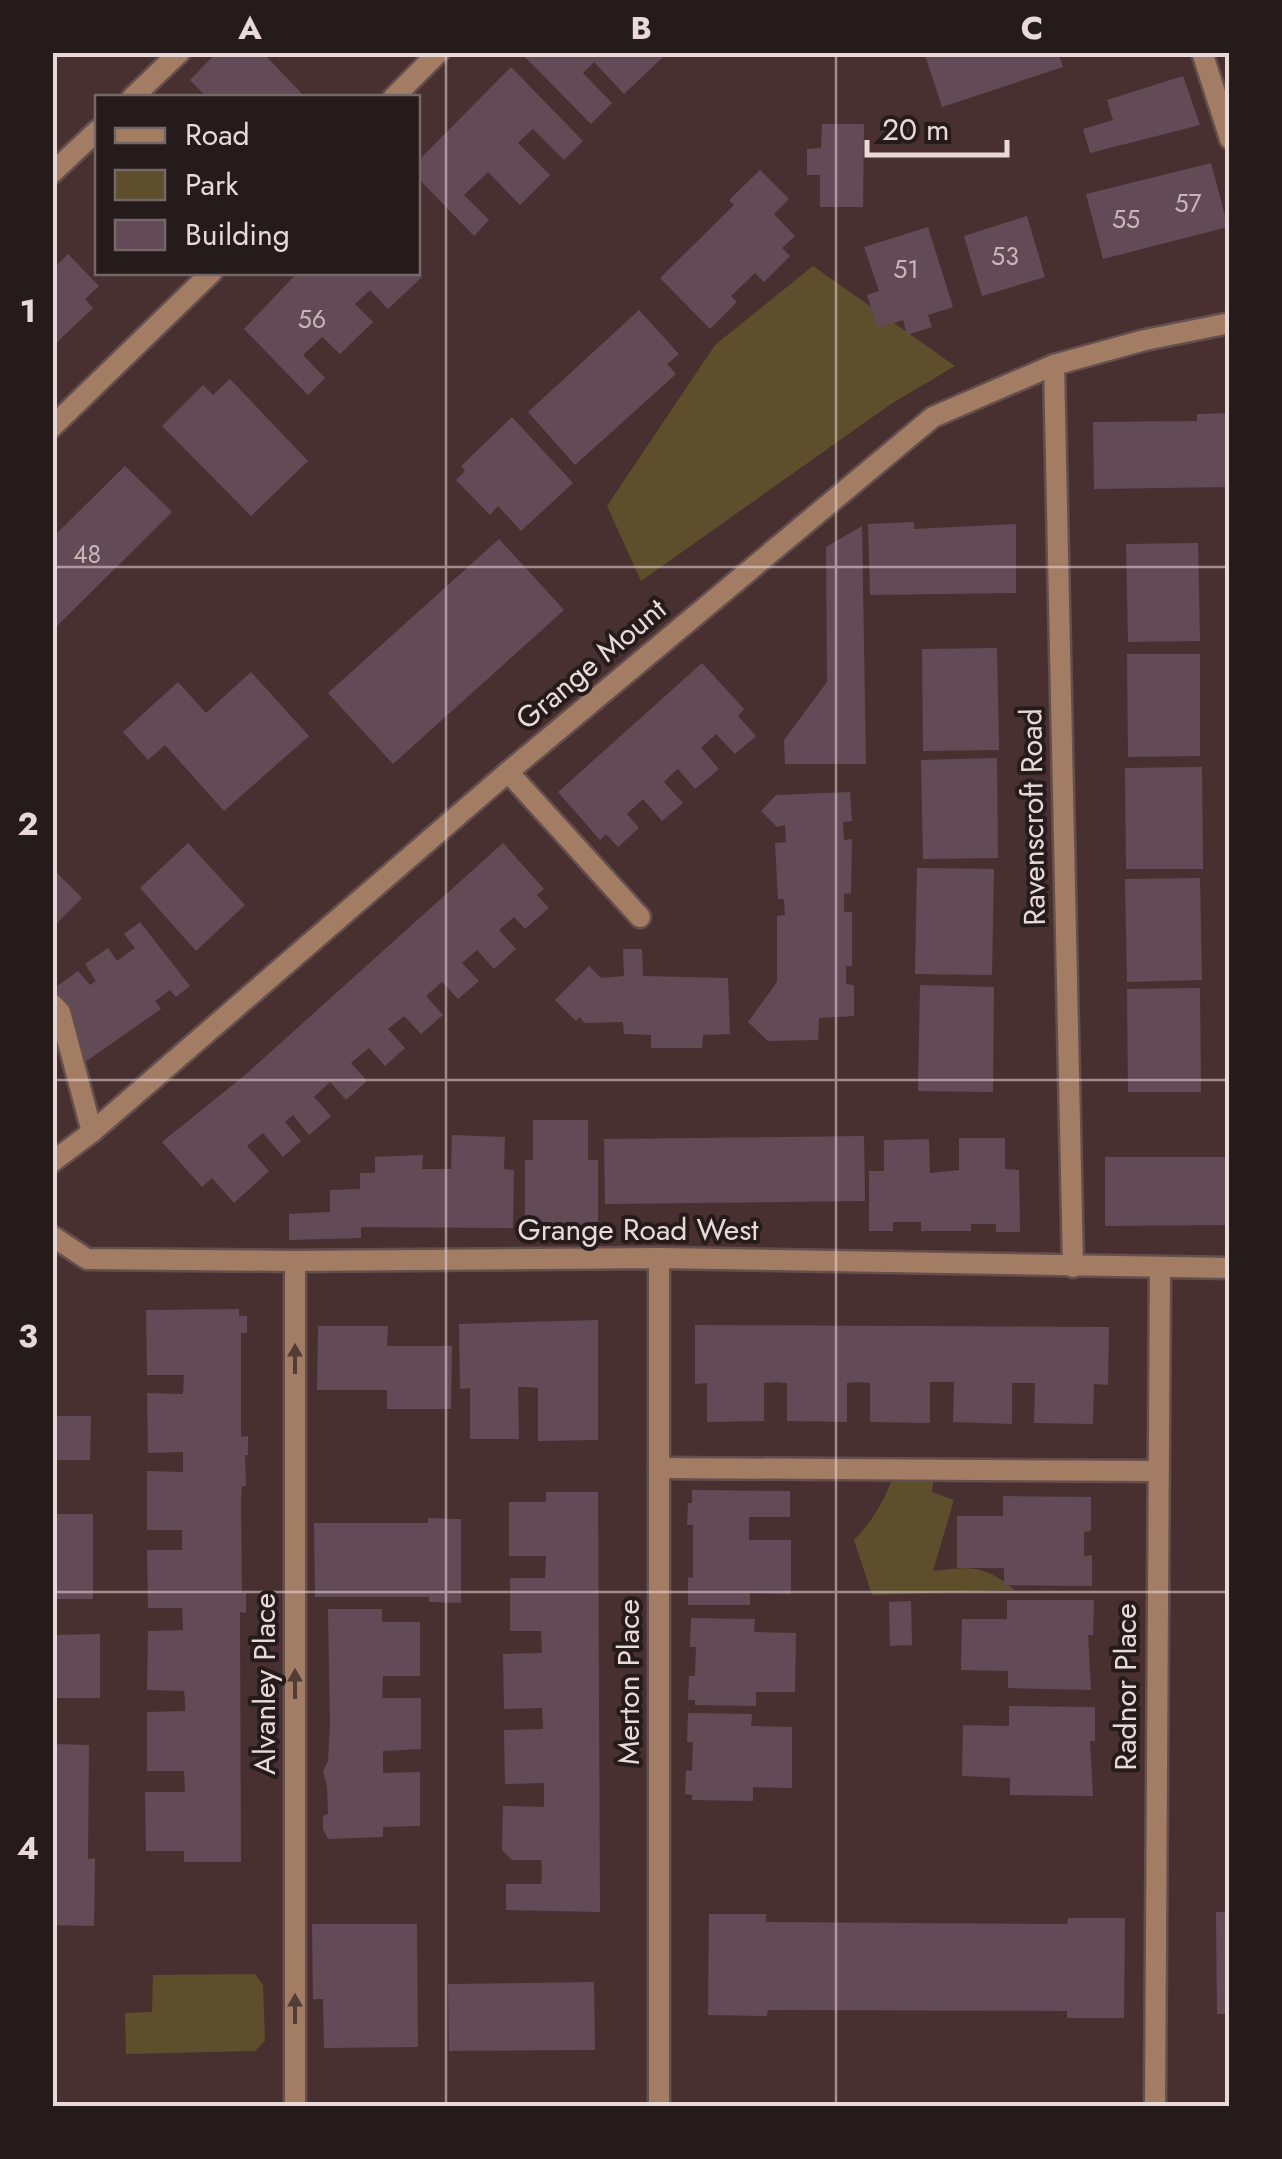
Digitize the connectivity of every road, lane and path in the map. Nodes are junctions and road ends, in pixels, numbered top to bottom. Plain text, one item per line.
1 (180, 52) edge
2 (1202, 52) edge
3 (438, 53) edge
4 (135, 95) edge
5 (395, 95) edge
6 (95, 133) edge
7 (1230, 139) edge
8 (52, 173) edge
9 (209, 275) edge
10 (1230, 323) edge
11 (1054, 365) junction
12 (52, 427) edge
13 (508, 772) junction
14 (640, 917) dead end
15 (52, 1004) edge
16 (92, 1132) junction
17 (52, 1162) edge
18 (52, 1236) edge
19 (659, 1258) junction
20 (295, 1262) junction
21 (1073, 1267) junction
22 (1160, 1268) junction
23 (1230, 1268) edge
24 (659, 1468) junction
25 (1157, 1471) junction
26 (295, 2106) edge
27 (660, 2106) edge
28 (1156, 2106) edge

1 - 4 street
2 - 7 street
3 - 5 street
6 - 8 street
9 - 12 street
10 - 11 street, Grange Mount
11 - 13 street, Grange Mount
11 - 21 street, Ravenscroft Road
13 - 14 street
13 - 16 street, Grange Mount
15 - 16 street
16 - 17 street, Grange Mount
18 - 20 street, Grange Road West
19 - 20 street, Grange Road West
19 - 21 street, Grange Road West
19 - 24 street, Merton Place
26 -> 20 street, Alvanley Place
21 - 22 street, Grange Road West
22 - 23 street, Grange Road West
22 - 25 street, Radnor Place
24 - 25 street
24 - 27 street, Merton Place
25 - 28 street, Radnor Place

